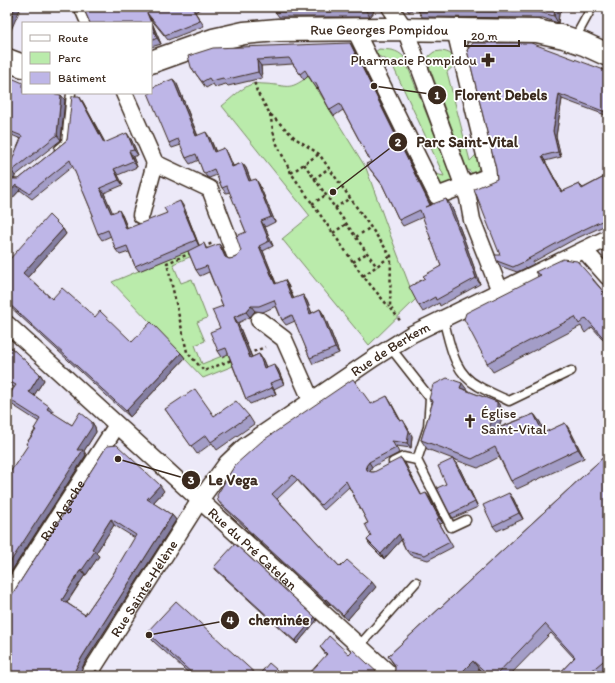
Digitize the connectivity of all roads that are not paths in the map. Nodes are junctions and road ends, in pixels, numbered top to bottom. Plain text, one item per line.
1 (78, 7) edge
2 (390, 7) edge
3 (592, 7) edge
4 (85, 22) edge
5 (405, 29) junction
6 (355, 30) junction
7 (455, 30) junction
8 (574, 40) junction
9 (608, 55) edge
10 (7, 60) edge
11 (152, 62) edge
12 (22, 66) edge
13 (71, 94) edge
14 (124, 94) edge
15 (54, 152) edge
16 (155, 163) junction
17 (464, 186) junction
18 (141, 215) dead end
19 (608, 238) edge
20 (584, 250) junction
21 (235, 255) dead end
22 (608, 277) edge
23 (500, 290) junction
24 (443, 318) junction
25 (259, 320) dead end
26 (7, 324) edge
27 (390, 347) junction
28 (571, 371) dead end
29 (311, 400) junction
30 (117, 425) junction
31 (417, 460) junction
32 (386, 466) edge
33 (200, 500) junction
34 (466, 520) dead end
35 (416, 582) dead end
36 (7, 596) edge
37 (359, 646) junction
38 (88, 676) edge
39 (392, 676) edge

1 - 4 lane
2 - 5 street
3 - 8 lane
5 - 6 street, Rue Georges Pompidou
5 - 7 street, Rue Georges Pompidou
5 - 17 street
6 - 11 street, Rue Georges Pompidou
6 - 17 street
7 - 8 street, Rue Georges Pompidou
7 - 17 street
8 - 9 street, Rue Georges Pompidou
10 - 12 street
13 - 15 lane
14 - 16 street
16 - 18 street
16 - 21 street
17 - 23 street
19 - 20 street, Rue de Berkem
20 - 22 street
20 - 23 street, Rue de Berkem
23 - 24 street, Rue de Berkem
24 - 27 street, Rue de Berkem
24 - 28 lane
25 - 29 street
26 - 30 street, Rue du Pré Catelan
27 - 29 street, Rue de Berkem
27 - 31 lane
29 - 33 street, Rue de Berkem
30 - 33 street, Rue du Pré Catelan
30 - 36 street, Rue Agache
31 - 32 lane
31 - 34 lane
33 - 37 street, Rue du Pré Catelan
33 - 38 street, Rue Sainte-Hélène
35 - 37 lane
37 - 39 street, Rue du Pré Catelan

